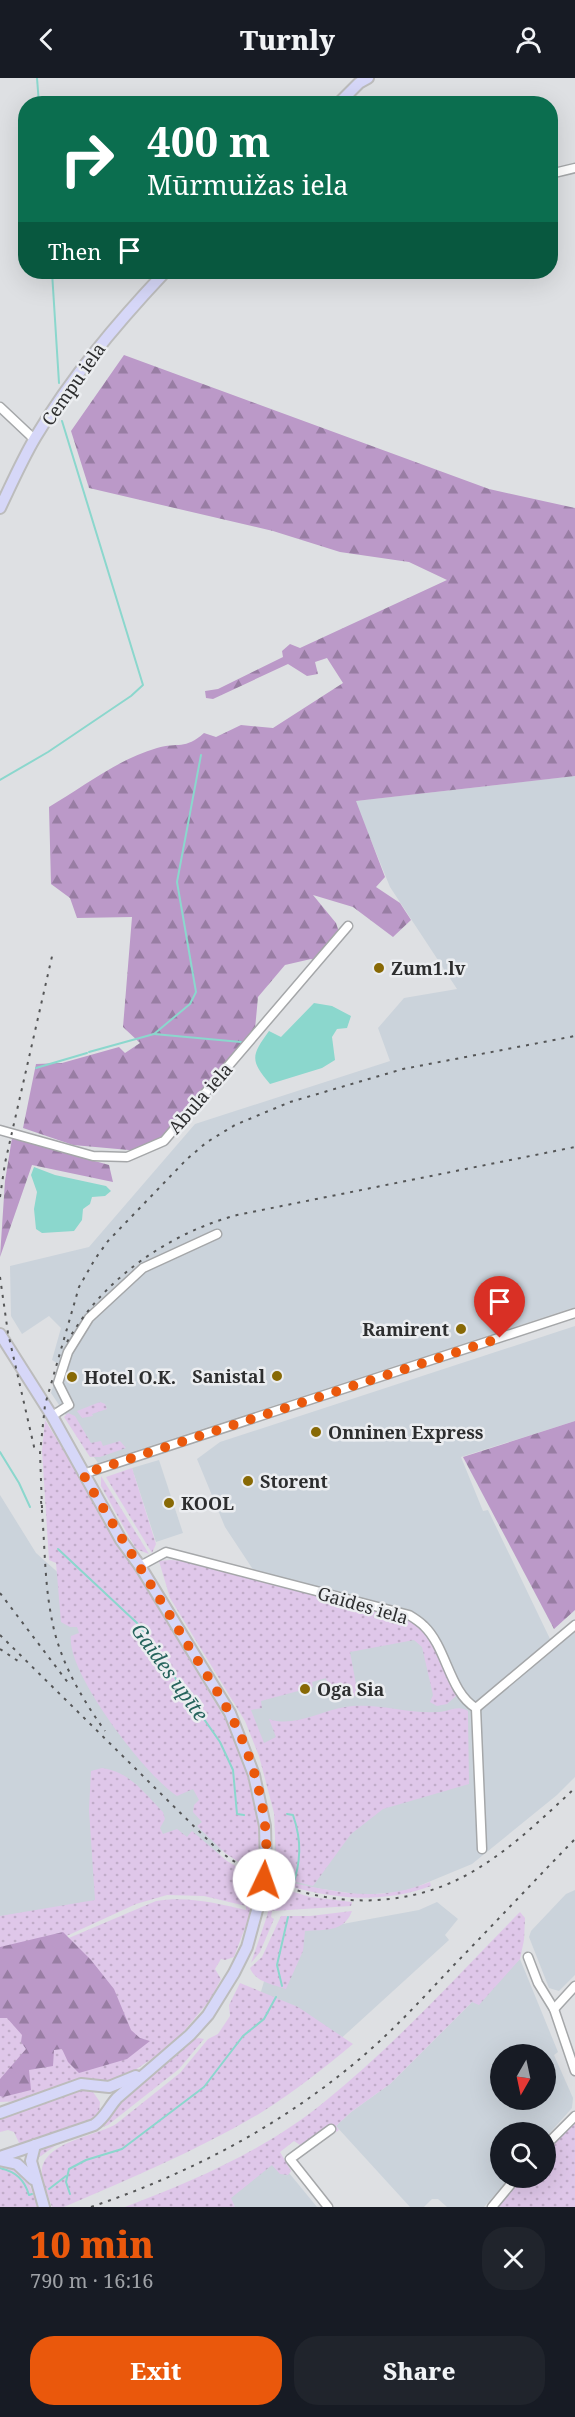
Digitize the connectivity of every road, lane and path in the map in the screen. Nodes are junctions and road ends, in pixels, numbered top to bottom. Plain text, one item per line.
1 (363, 80) edge
2 (346, 96) edge
3 (575, 168) edge
4 (558, 172) edge
5 (159, 279) edge
6 (0, 407) edge
7 (34, 439) junction
8 (0, 508) edge
9 (348, 926) dead end
10 (0, 1130) edge
11 (217, 1234) dead end
12 (575, 1313) edge
13 (0, 1334) edge
14 (52, 1416) junction
15 (83, 1474) junction
16 (140, 1566) junction
17 (575, 1625) edge
18 (476, 1708) junction
19 (482, 1849) dead end
20 (528, 1957) dead end
21 (575, 1986) edge
22 (554, 2009) junction
23 (147, 2071) junction
24 (575, 2071) edge
25 (97, 2086) junction
26 (108, 2108) junction
27 (0, 2113) edge
28 (575, 2116) edge
29 (331, 2129) dead end
30 (556, 2135) edge
31 (34, 2145) junction
32 (0, 2158) edge
33 (35, 2182) junction
34 (508, 2188) edge
35 (44, 2207) edge
36 (328, 2207) edge
37 (492, 2207) edge

1 - 2 main road
3 - 4 street
5 - 7 main road, Cempu iela
6 - 7 street
7 - 8 main road, Cempu iela
9 - 10 street, Abula iela
11 - 14 street
12 - 15 street
13 - 14 main road
14 - 15 main road
15 - 16 main road
16 - 18 street, Gaides iela
16 - 23 main road
17 - 18 street
18 - 19 street
20 - 22 street
21 - 22 street
22 - 24 street
23 - 25 main road
23 - 26 main road
25 - 26 main road
25 - 27 main road
26 - 31 main road
28 - 30 street
29 - 36 street
31 - 32 main road
31 - 33 main road
32 - 33 main road
33 - 35 main road
34 - 37 street

